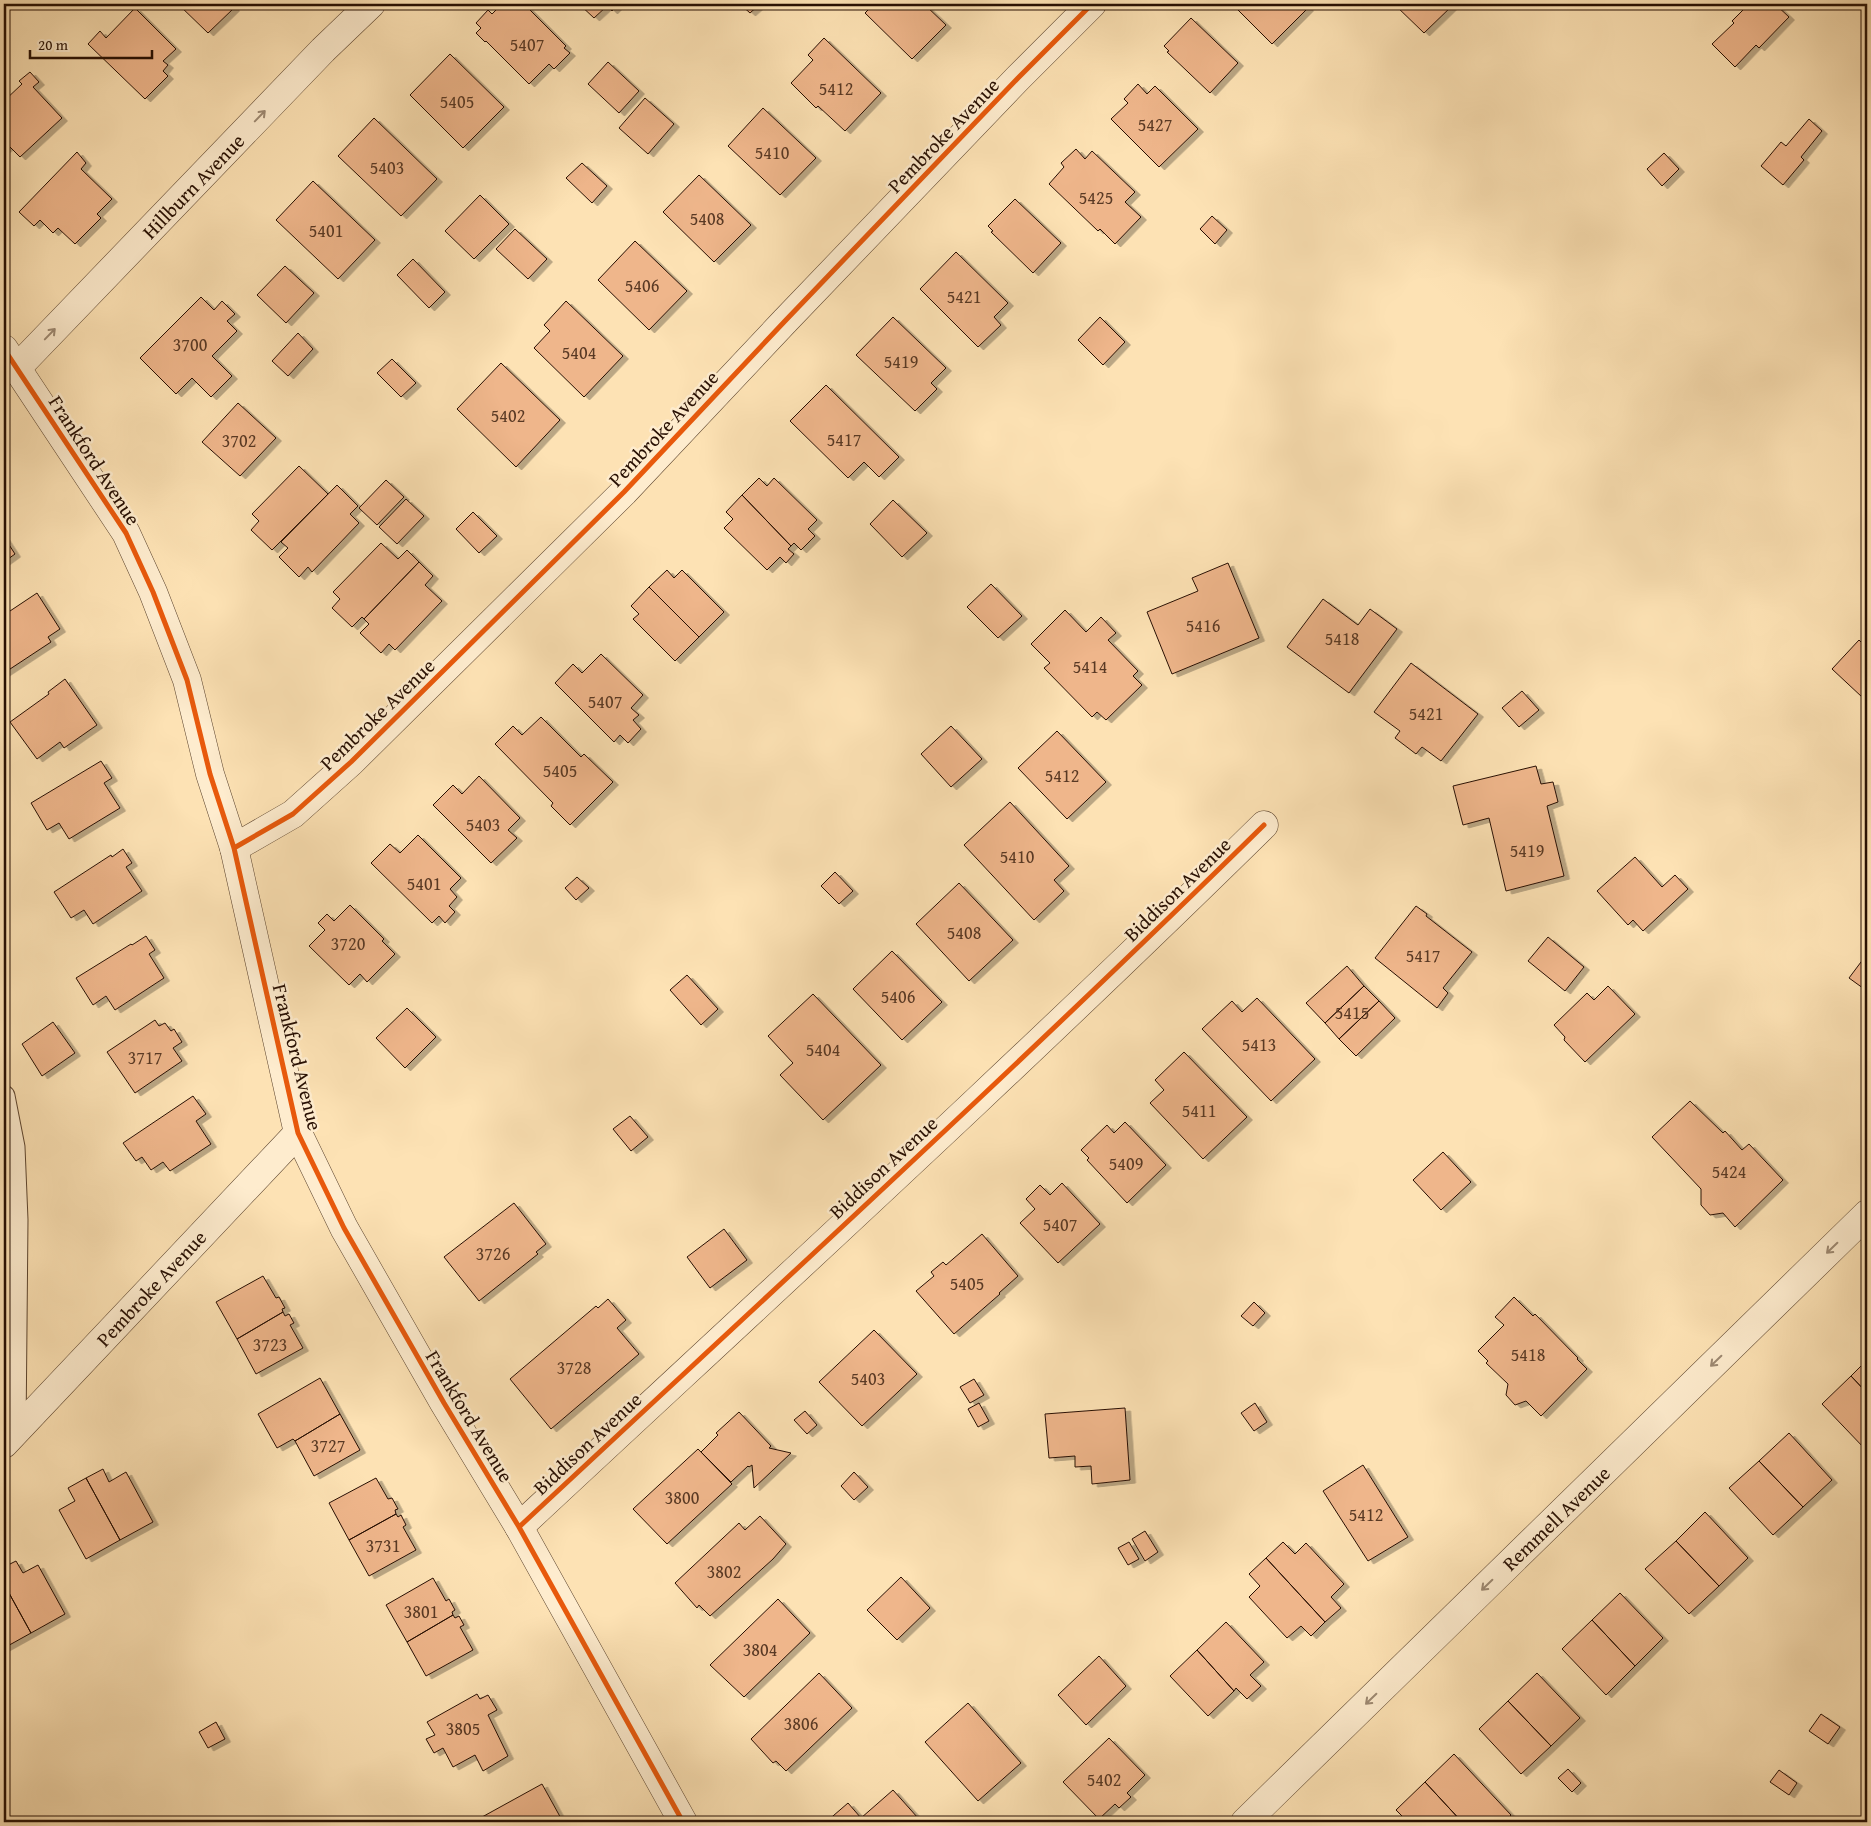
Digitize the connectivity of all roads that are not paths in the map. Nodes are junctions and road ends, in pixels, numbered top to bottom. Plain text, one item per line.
1 (371, 4) edge
2 (1092, 4) edge
3 (10, 359) edge
4 (1264, 825) dead end
5 (234, 848) junction
6 (4, 1096) edge
7 (298, 1133) junction
8 (1866, 1218) edge
9 (10, 1438) edge
10 (519, 1526) junction
11 (683, 1822) edge
12 (1245, 1822) edge

3 -> 1 street, Hillburn Avenue
2 - 5 street, Pembroke Avenue
3 - 5 street, Frankford Avenue
4 - 10 street, Biddison Avenue
5 - 7 street, Frankford Avenue
6 - 9 lane
7 - 9 street, Pembroke Avenue
7 - 10 street, Frankford Avenue
8 -> 12 street, Remmell Avenue
10 - 11 street, Frankford Avenue

